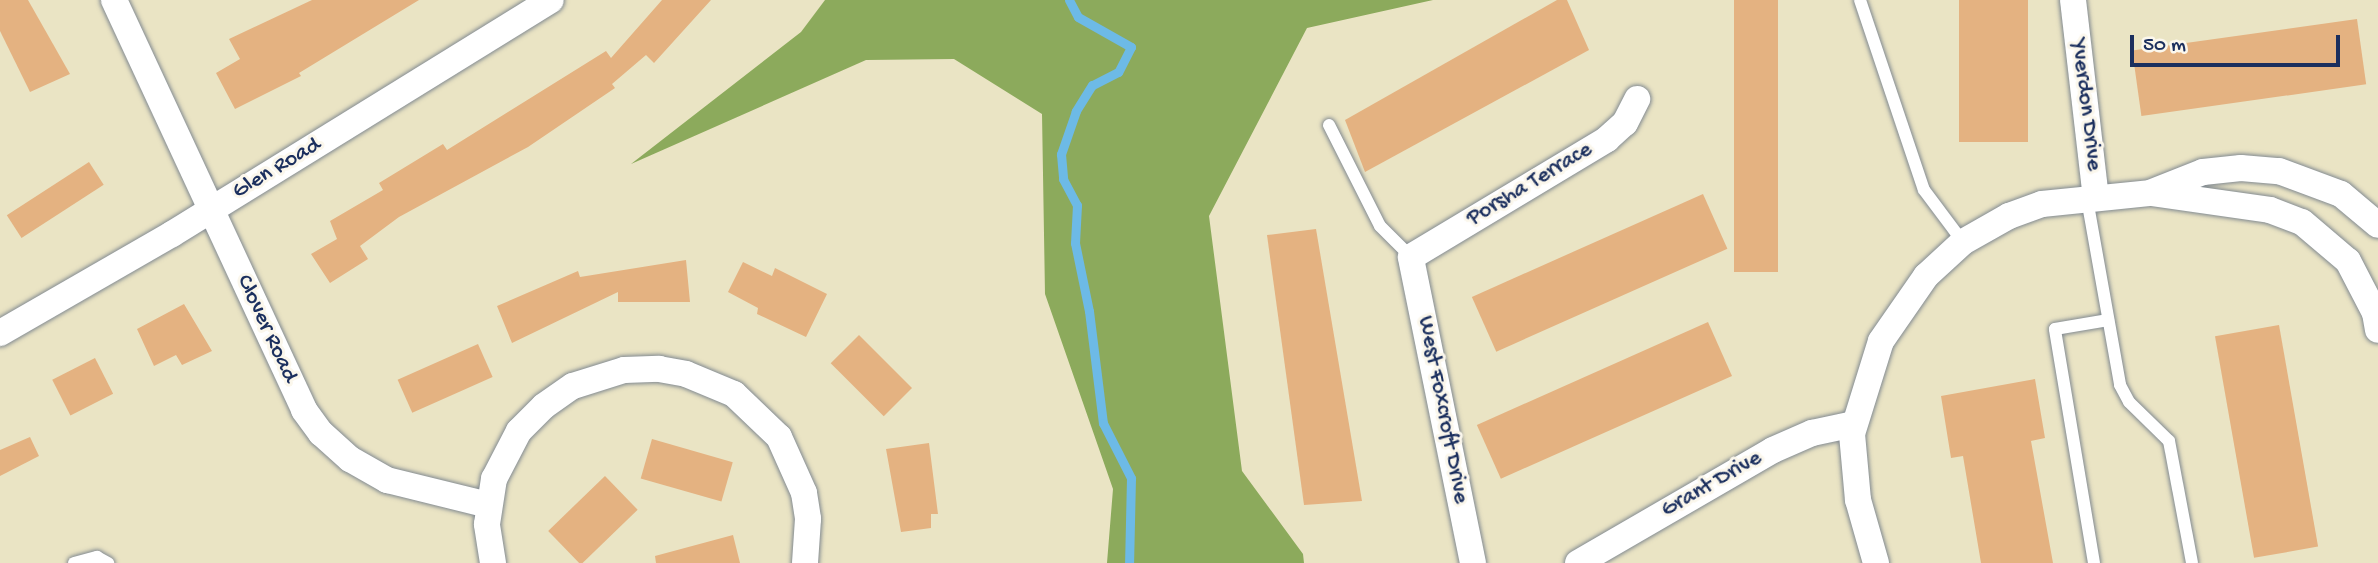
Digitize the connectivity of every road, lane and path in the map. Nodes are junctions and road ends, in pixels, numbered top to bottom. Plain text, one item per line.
1 (114, 0) edge
2 (551, 0) edge
3 (1860, 0) edge
4 (2073, 0) edge
5 (1637, 99) dead end
6 (1328, 125) dead end
7 (2151, 193) junction
8 (2092, 198) junction
9 (211, 210) junction
10 (2378, 225) edge
11 (1964, 242) junction
12 (1411, 257) junction
13 (2108, 320) junction
14 (2378, 330) edge
15 (0, 333) edge
16 (1854, 424) junction
17 (489, 505) junction
18 (74, 563) edge
19 (108, 563) edge
20 (493, 563) edge
21 (805, 563) edge
22 (1473, 563) edge
23 (1578, 563) edge
24 (1876, 563) edge
25 (2094, 563) edge
26 (2192, 563) edge

1 - 9 street, Clover Road
2 - 9 street, Glen Road
3 - 11 lane
4 - 8 street, Yverdon Drive
5 - 12 street, Porsha Terrace
6 - 12 lane
7 - 8 street, Yverdon Drive
7 - 10 street, Yverdon Drive
7 - 14 street, Yverdon Drive
8 - 11 street
8 - 13 lane
9 - 15 street, Glen Road
9 - 17 street, Clover Road
11 - 16 street
12 - 22 street, West Foxcroft Drive
13 - 25 lane
13 - 26 lane
16 - 23 street, Grant Drive
16 - 24 street
17 - 20 street
17 - 21 street
18 - 19 lane

